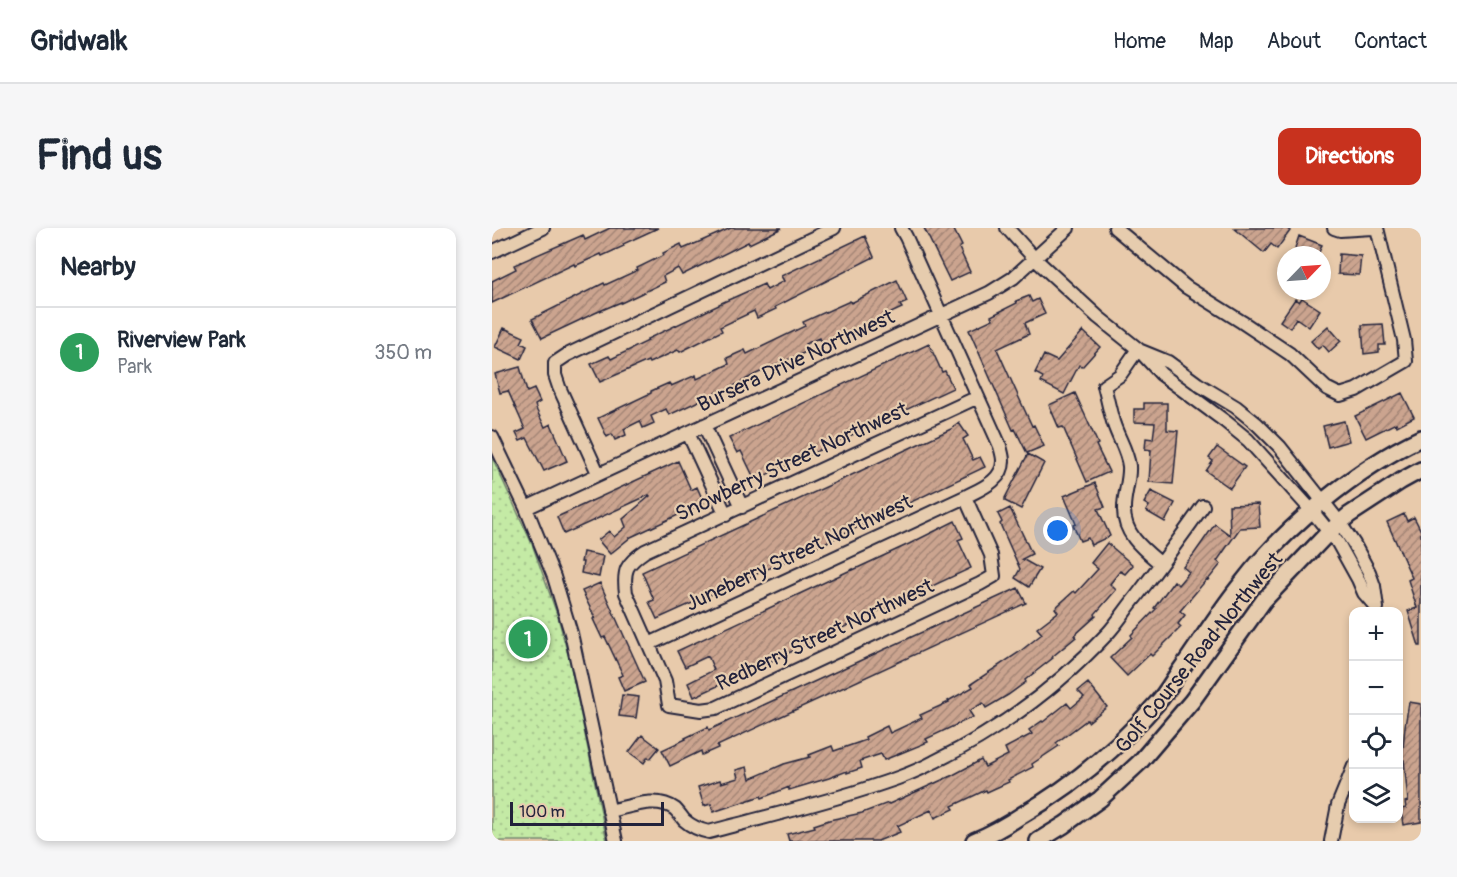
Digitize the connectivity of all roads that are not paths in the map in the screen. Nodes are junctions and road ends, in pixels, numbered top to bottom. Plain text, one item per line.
1 (543, 228) edge
2 (834, 228) edge
3 (901, 228) edge
4 (1007, 228) edge
5 (1068, 228) edge
6 (1115, 228) edge
7 (1335, 228) edge
8 (1372, 228) edge
9 (1377, 228) edge
10 (492, 252) edge
11 (1035, 259) junction
12 (942, 316) junction
13 (1138, 349) junction
14 (978, 397) junction
15 (704, 425) junction
16 (688, 433) junction
17 (492, 437) edge
18 (1421, 438) edge
19 (1421, 470) edge
20 (598, 473) junction
21 (965, 497) junction
22 (1203, 506) dead end
23 (1317, 506) junction
24 (742, 507) junction
25 (526, 508) junction
26 (726, 514) junction
27 (1334, 527) junction
28 (1161, 564) junction
29 (1376, 607) edge
30 (649, 644) junction
31 (1352, 769) edge
32 (609, 811) junction
33 (615, 841) edge
34 (974, 841) edge
35 (1038, 841) edge
36 (1330, 841) edge
37 (1339, 841) edge

1 - 10 street
2 - 20 street
3 - 12 street
4 - 11 street
5 - 11 street, Bursera Drive Northwest
6 - 9 street
7 - 8 street
11 - 12 street, Bursera Drive Northwest
11 - 13 street
12 - 14 street
12 - 15 street, Bursera Drive Northwest
13 - 23 street
13 - 23 street
13 - 28 street
14 - 21 street, Juneberry Street Northwest
14 - 24 street, Snowberry Street Northwest
15 - 16 street, Bursera Drive Northwest
15 - 24 street
16 - 20 street, Bursera Drive Northwest
16 - 26 street
17 - 25 street
18 - 23 main road, Golf Course Road Northwest
19 - 27 main road, Golf Course Road Northwest
20 - 25 street, Bursera Drive Northwest
21 - 30 street, Juneberry Street Northwest
21 - 30 street, Redberry Street Northwest
22 - 28 street
23 - 27 street
23 - 34 main road, Golf Course Road Northwest
24 - 26 street, Snowberry Street Northwest
25 - 32 street
26 - 30 street, Snowberry Street Northwest
27 - 29 street
27 - 35 main road, Golf Course Road Northwest
28 - 32 street
31 - 36 street
32 - 33 street
36 - 37 street

